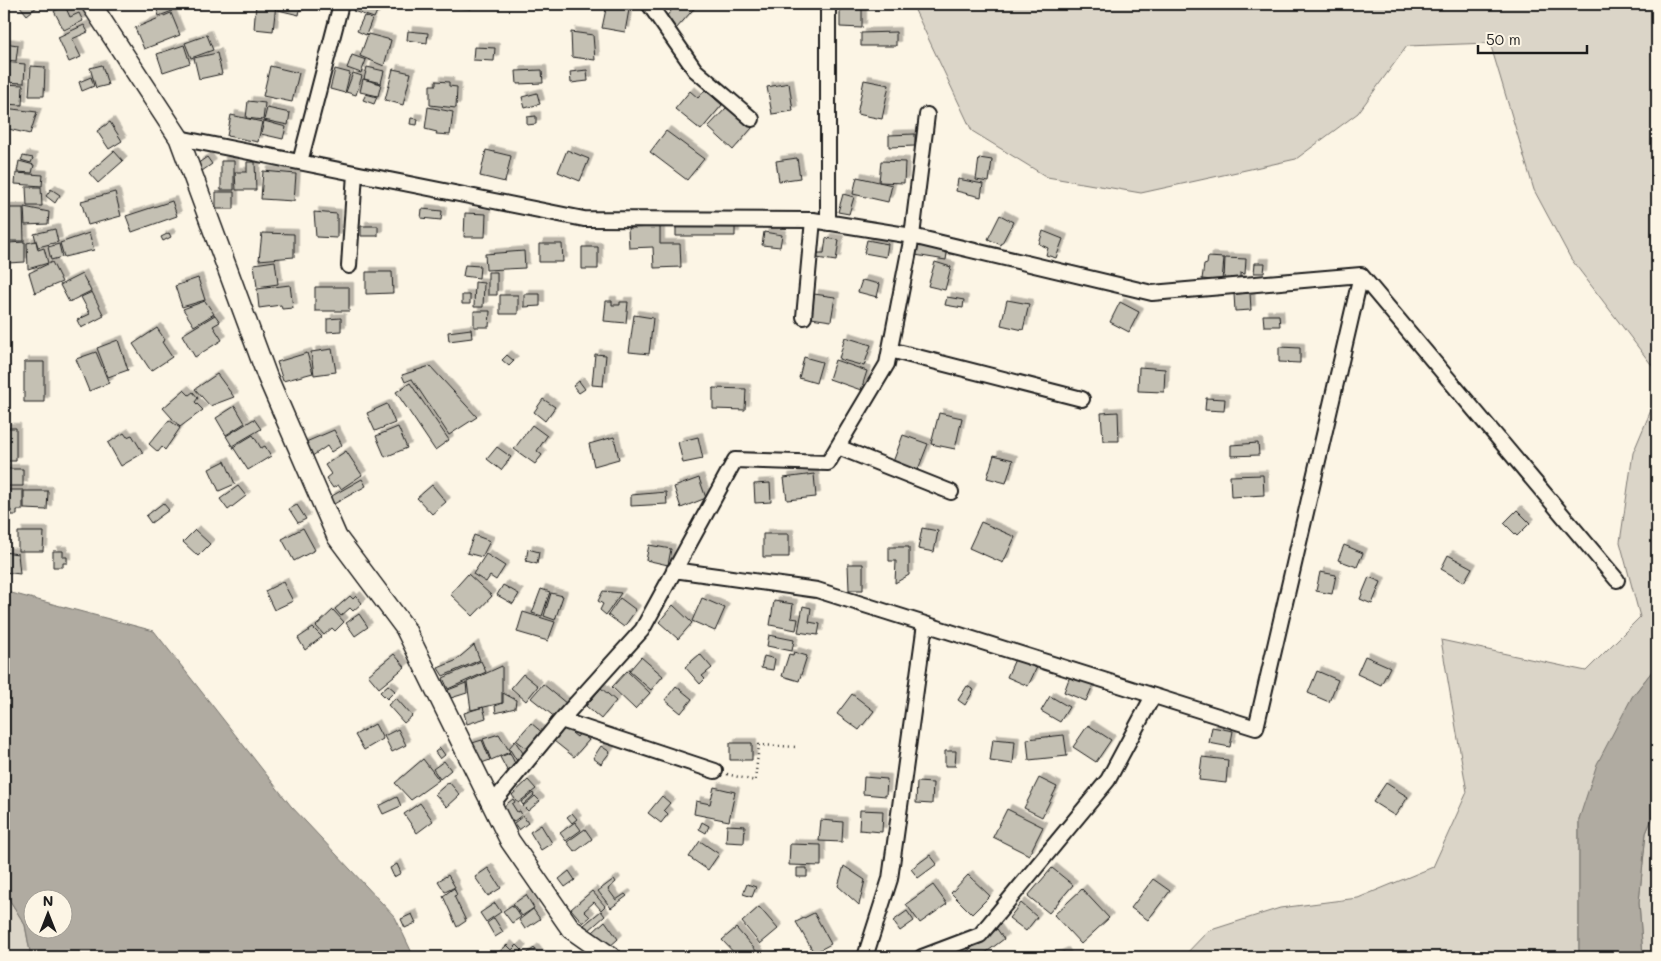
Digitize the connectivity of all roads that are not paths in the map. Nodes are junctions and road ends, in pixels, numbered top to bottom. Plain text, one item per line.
1 (91, 4) edge
2 (341, 4) edge
3 (649, 4) edge
4 (828, 4) edge
5 (927, 115) dead end
6 (752, 119) dead end
7 (179, 138) junction
8 (300, 162) junction
9 (355, 173) junction
10 (813, 220) junction
11 (828, 223) junction
12 (912, 236) junction
13 (349, 266) dead end
14 (1361, 275) junction
15 (804, 317) dead end
16 (890, 350) junction
17 (1082, 399) dead end
18 (838, 447) junction
19 (951, 492) dead end
20 (674, 570) junction
21 (1617, 580) dead end
22 (925, 624) junction
23 (1153, 696) junction
24 (561, 720) junction
25 (716, 771) road end
26 (492, 804) junction
27 (610, 957) edge
28 (865, 957) edge
29 (922, 957) edge

1 - 7 main road
2 - 8 street
3 - 6 street
4 - 11 street
5 - 12 street
7 - 8 street
7 - 26 main road
8 - 9 street
9 - 10 street
9 - 13 street
10 - 11 street
10 - 15 street
11 - 12 street
12 - 14 street
12 - 16 street
14 - 21 street
14 - 23 street
16 - 17 street
16 - 18 street
18 - 19 street
18 - 20 street
20 - 22 street
20 - 24 street
22 - 23 street
22 - 28 street
23 - 29 street
24 - 25 street
24 - 26 street
26 - 27 main road

